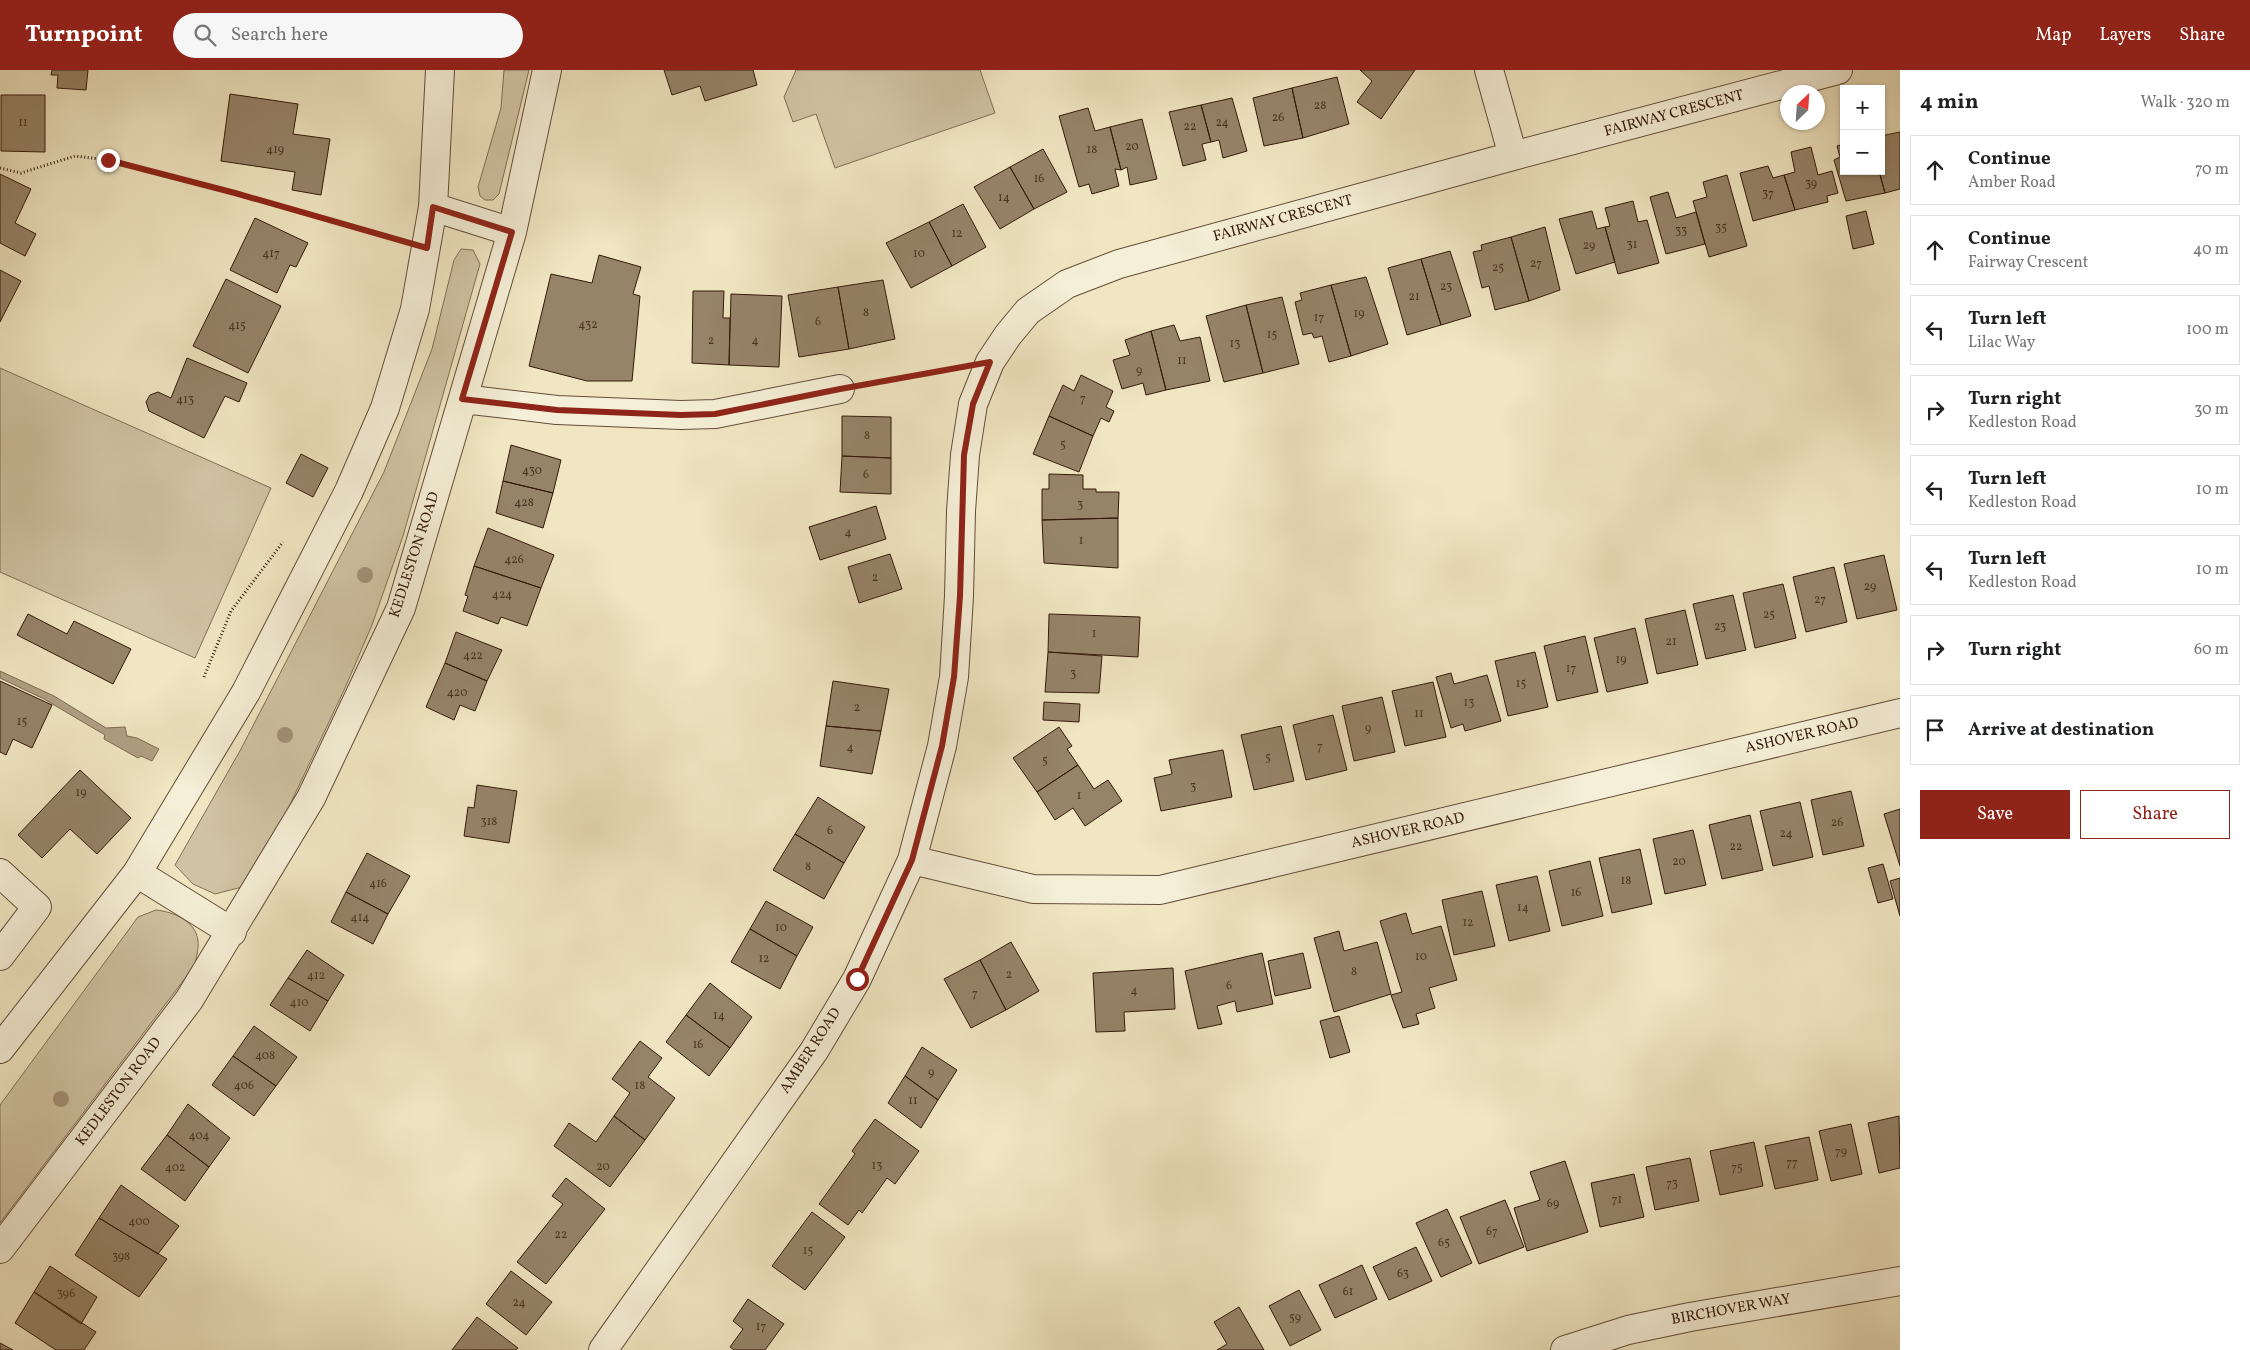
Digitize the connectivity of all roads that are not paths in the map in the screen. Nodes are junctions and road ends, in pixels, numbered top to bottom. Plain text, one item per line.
1 (440, 70) edge
2 (547, 70) edge
3 (1489, 70) edge
4 (1838, 70) edge
5 (1512, 156) junction
6 (433, 207) junction
7 (512, 232) junction
8 (840, 389) road end
9 (462, 399) junction
10 (960, 596) joint
11 (1900, 713) edge
12 (912, 860) junction
13 (0, 873) edge
14 (137, 873) junction
15 (232, 932) junction
16 (0, 956) edge
17 (0, 1049) edge
18 (0, 1249) edge
19 (1900, 1280) edge
20 (603, 1350) edge
21 (1565, 1350) edge

1 - 6 street
2 - 7 street, KEDLESTON ROAD
3 - 5 street
4 - 5 street, FAIRWAY CRESCENT
5 - 10 street, FAIRWAY CRESCENT
6 - 7 street
6 - 14 street
7 - 9 street, KEDLESTON ROAD
8 - 9 street
9 - 15 street, KEDLESTON ROAD
10 - 12 street, AMBER ROAD
11 - 12 street, ASHOVER ROAD
12 - 20 street, AMBER ROAD
13 - 16 street
14 - 15 street
14 - 17 street
15 - 18 street, KEDLESTON ROAD
19 - 21 street, BIRCHOVER WAY

